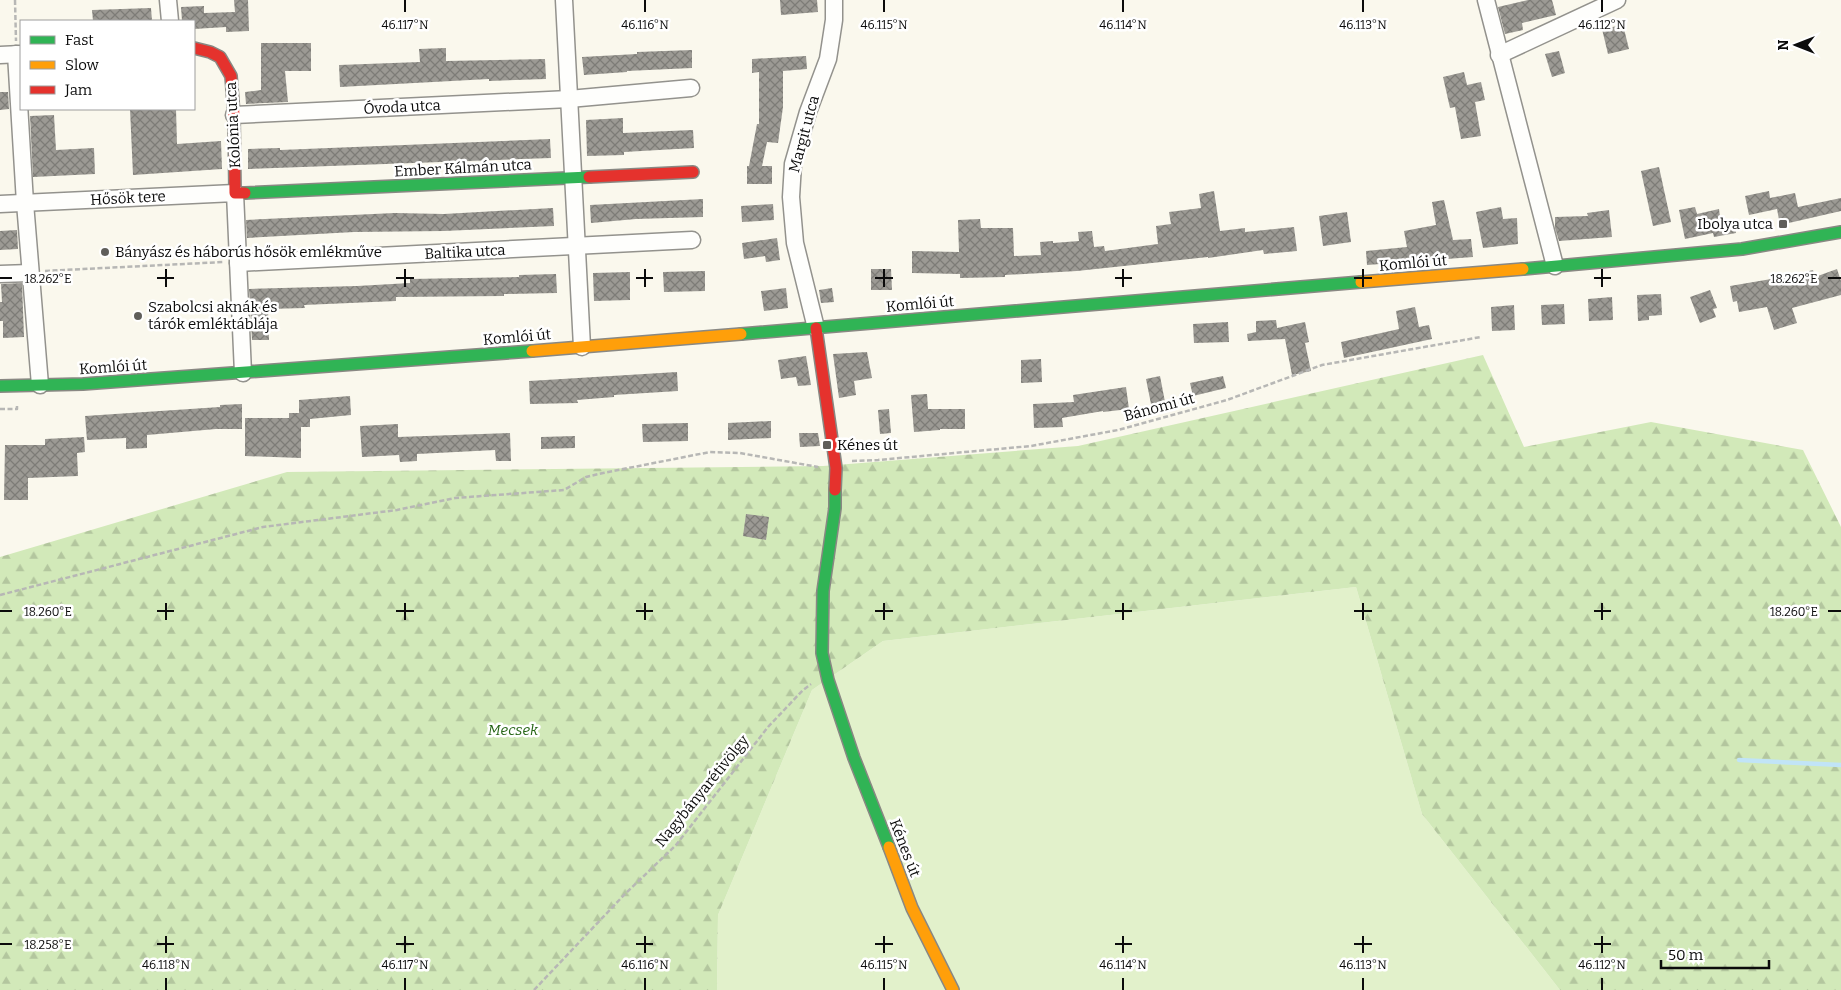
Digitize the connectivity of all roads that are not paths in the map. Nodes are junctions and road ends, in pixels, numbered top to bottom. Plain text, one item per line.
1 (168, 0) edge
2 (564, 0) edge
3 (834, 0) edge
4 (1486, 0) edge
5 (1617, 0) edge
6 (170, 20) edge
7 (195, 48) edge
8 (12, 54) edge
9 (1499, 55) junction
10 (691, 88) dead end
11 (569, 98) junction
12 (234, 114) junction
13 (693, 172) dead end
14 (574, 178) junction
15 (235, 193) junction
16 (25, 203) junction
17 (0, 204) edge
18 (1841, 232) edge
19 (692, 240) dead end
20 (576, 247) junction
21 (238, 263) junction
22 (1555, 266) junction
23 (30, 273) junction
24 (0, 274) edge
25 (816, 328) junction
26 (582, 347) junction
27 (243, 373) junction
28 (40, 385) junction
29 (0, 386) edge
30 (953, 990) edge

1 - 6 street
2 - 11 street
3 - 25 street, Margit utca
4 - 9 street
5 - 9 street
7 - 12 main road, Kolónia utca
8 - 16 street
9 - 22 street
10 - 11 street, Óvoda utca
11 - 12 street, Óvoda utca
11 - 14 street
12 - 15 main road, Kolónia utca
13 - 14 main road, Ember Kálmán utca
14 - 15 main road, Ember Kálmán utca
14 - 20 street
15 - 16 street, Hősök tere
15 - 21 street
16 - 17 street, Hősök tere
16 - 23 street
18 - 22 main road, Komlói út
19 - 20 street, Baltika utca
20 - 21 street, Baltika utca
20 - 26 street
21 - 27 street
22 - 25 main road, Komlói út
23 - 24 street
23 - 28 street
25 - 26 main road, Komlói út
25 - 30 main road, Kénes út
26 - 27 main road, Komlói út
27 - 28 main road, Komlói út
28 - 29 main road, Komlói út

